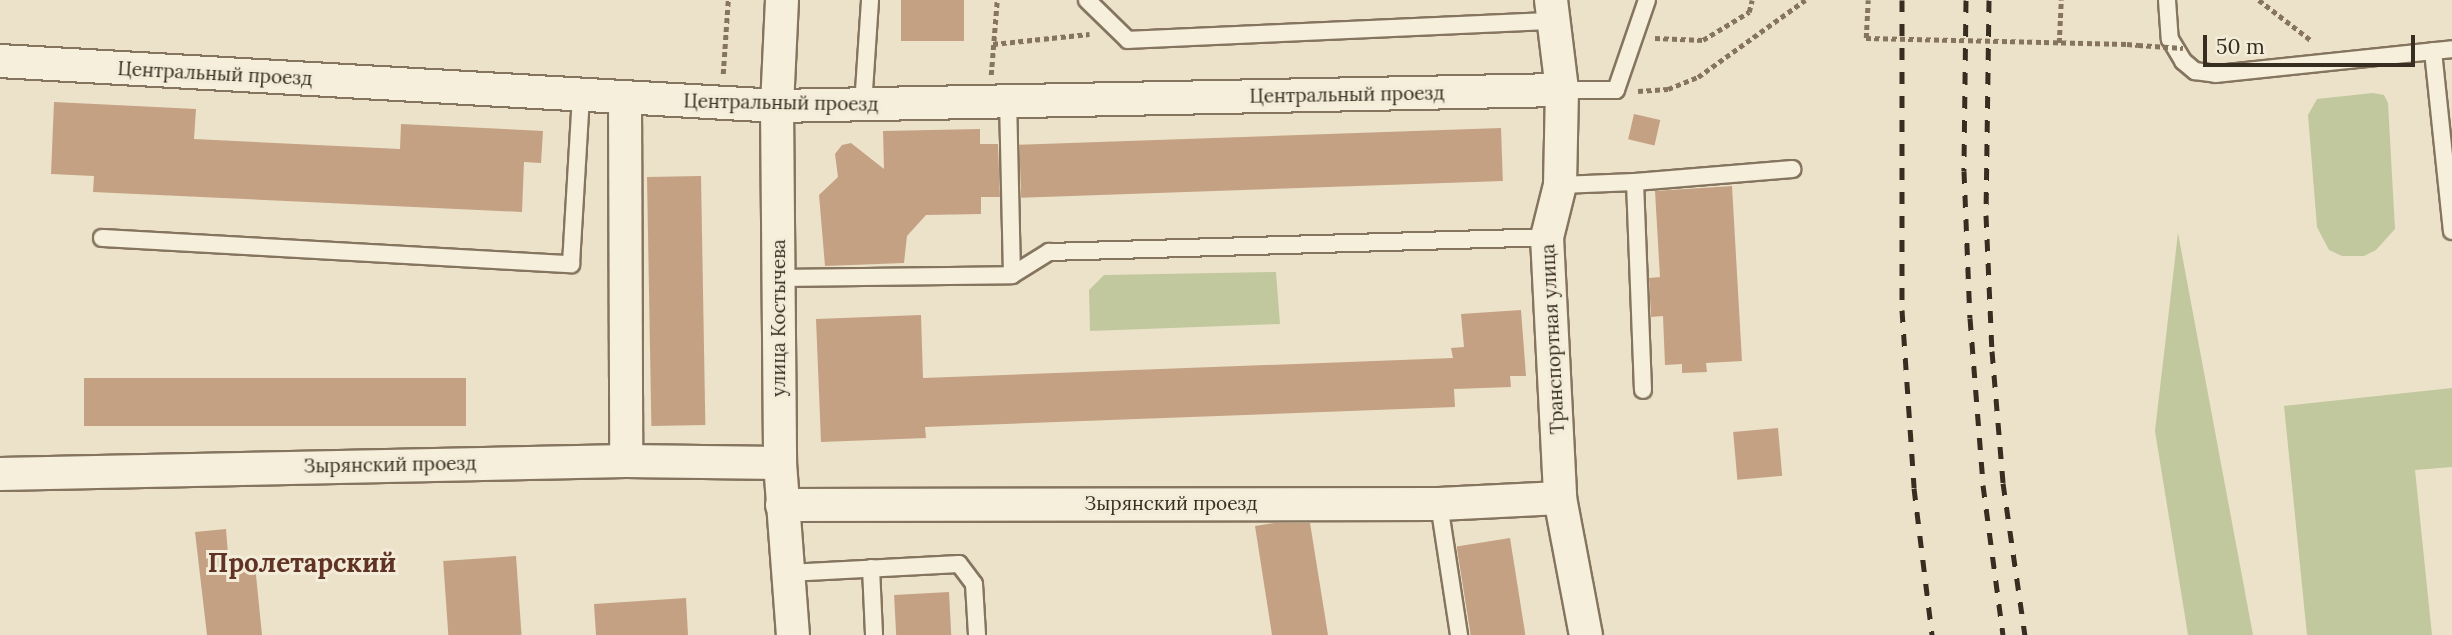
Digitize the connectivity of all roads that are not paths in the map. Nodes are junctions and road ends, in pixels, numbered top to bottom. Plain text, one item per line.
1 (782, 0) edge
2 (870, 0) edge
3 (1087, 0) edge
4 (1647, 0) edge
5 (2166, 0) edge
6 (1552, 10) edge
7 (2452, 49) edge
8 (2433, 51) junction
9 (0, 61) edge
10 (1562, 90) junction
11 (581, 95) junction
12 (625, 98) junction
13 (999, 103) junction
14 (778, 106) junction
15 (863, 106) junction
16 (1791, 169) dead end
17 (1635, 182) junction
18 (1560, 185) junction
19 (2452, 231) edge
20 (1547, 237) junction
21 (103, 239) dead end
22 (1012, 275) junction
23 (779, 278) junction
24 (1643, 390) dead end
25 (626, 461) junction
26 (780, 463) junction
27 (0, 474) edge
28 (1560, 498) junction
29 (1439, 504) junction
30 (782, 505) junction
31 (871, 568) junction
32 (788, 573) junction
33 (793, 635) edge
34 (874, 635) edge
35 (978, 635) edge
36 (1459, 635) edge
37 (1586, 635) edge

1 - 14 street, улица Костычева
2 - 15 lane
3 - 6 lane
4 - 10 lane
5 - 8 lane
6 - 10 street, Транспортная улица
7 - 8 lane
8 - 19 lane
9 - 11 street, Центральный проезд
10 - 13 street, Центральный проезд
10 - 18 street, Транспортная улица
11 - 12 street, Центральный проезд
11 - 21 lane
12 - 14 street, Центральный проезд
12 - 25 street
13 - 15 street, Центральный проезд
13 - 22 lane
14 - 15 street, Центральный проезд
14 - 23 street, улица Костычева
16 - 17 lane
17 - 18 lane
17 - 24 lane
18 - 20 street, Транспортная улица
20 - 22 lane
20 - 28 street, Транспортная улица
22 - 23 lane
23 - 26 street, улица Костычева
25 - 26 street, Зырянский проезд
25 - 27 street, Зырянский проезд
26 - 30 street, улица Костычева
28 - 29 street, Зырянский проезд
28 - 37 street, Транспортная улица
29 - 30 street, Зырянский проезд
29 - 36 lane
30 - 32 street, улица Костычева
31 - 32 lane
31 - 34 lane
31 - 35 lane
32 - 33 street, улица Костычева

